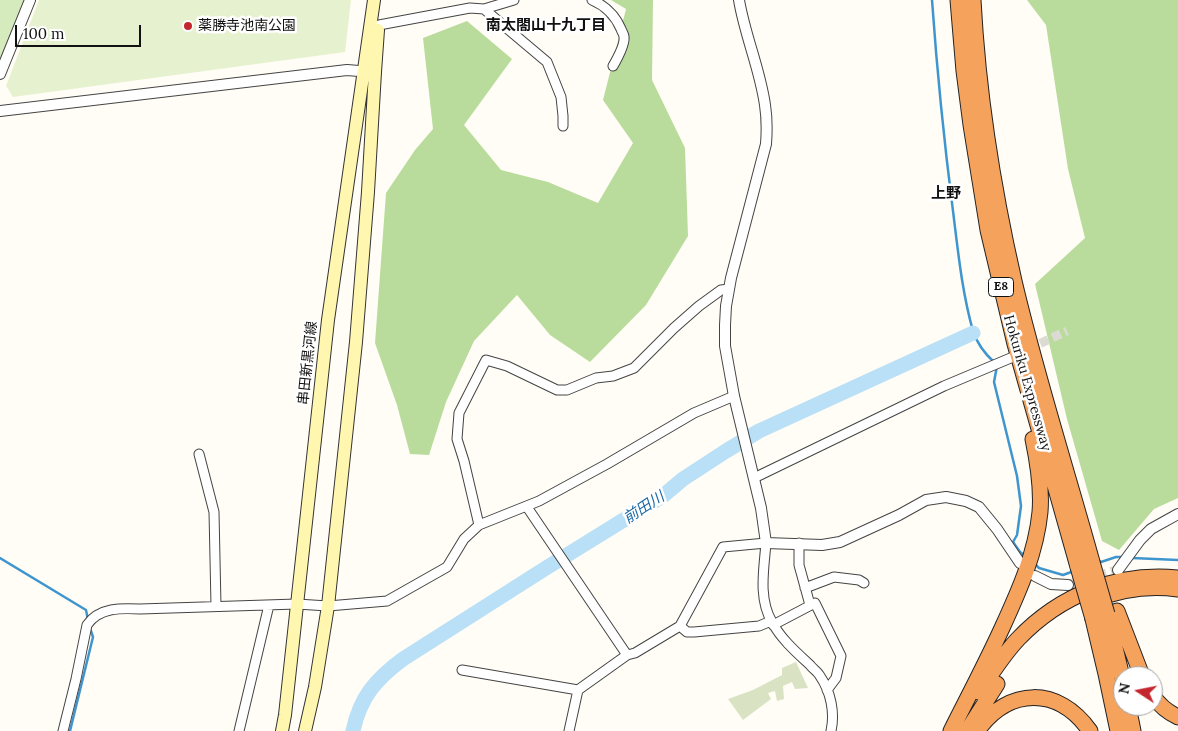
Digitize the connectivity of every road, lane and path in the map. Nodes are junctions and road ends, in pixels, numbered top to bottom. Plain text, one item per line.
1 (30, 0) edge
2 (374, 0) edge
3 (383, 0) edge
4 (514, 0) edge
5 (592, 0) edge
6 (739, 0) edge
7 (958, 0) edge
8 (973, 0) edge
9 (484, 9) junction
10 (379, 26) junction
11 (613, 66) dead end
12 (370, 72) junction
13 (0, 74) edge
14 (0, 111) edge
15 (563, 126) dead end
16 (988, 230) junction
17 (729, 289) junction
18 (1012, 357) dead end
19 (734, 396) junction
20 (199, 454) dead end
21 (754, 478) junction
22 (527, 507) junction
23 (1178, 514) edge
24 (479, 525) junction
25 (766, 543) junction
26 (800, 543) junction
27 (1020, 563) dead end
28 (1090, 563) junction
29 (1118, 570) tunnel mouth
30 (1035, 576) dead end
31 (1178, 578) edge
32 (864, 583) dead end
33 (1068, 585) tunnel mouth
34 (805, 588) junction
35 (1178, 589) edge
36 (297, 604) junction
37 (269, 605) junction
38 (216, 606) junction
39 (328, 606) junction
40 (810, 606) junction
41 (1106, 615) junction
42 (772, 623) junction
43 (680, 626) junction
44 (627, 655) junction
45 (1119, 666) edge
46 (1136, 666) edge
47 (462, 670) dead end
48 (578, 690) junction
49 (827, 690) junction
50 (1163, 708) edge
51 (1130, 716) edge
52 (1178, 718) edge
53 (63, 731) edge
54 (239, 731) edge
55 (282, 731) edge
56 (305, 731) edge
57 (569, 731) edge
58 (831, 731) edge
59 (953, 731) edge
60 (967, 731) edge
61 (977, 731) edge
62 (1090, 731) edge
63 (1118, 731) edge
64 (1133, 731) edge

1 - 13 street
2 - 12 main road, 串田新黒河線
3 - 10 main road, 串田新黒河線
4 - 9 street
5 - 11 street
6 - 17 street
7 - 16 highway, Hokuriku Expressway / E8
8 - 28 highway, Hokuriku Expressway / E8
9 - 10 street
9 - 15 street
10 - 12 main road, 串田新黒河線
12 - 14 street
12 - 36 main road, 串田新黒河線
12 - 39 main road, 串田新黒河線
16 - 28 highway, Hokuriku Expressway / E8
16 - 59 highway
17 - 19 street
17 - 24 street
18 - 21 street
19 - 21 street
19 - 22 street
20 - 38 street
21 - 25 street
22 - 24 street
22 - 44 street
23 - 29 street
24 - 39 street
25 - 26 street
25 - 42 street
25 - 43 street
26 - 27 street
26 - 34 street
28 - 41 highway
28 - 41 highway, Hokuriku Expressway / E8, bridge
30 - 33 street
31 - 59 highway
32 - 34 street
34 - 40 street
35 - 60 highway
36 - 37 street
36 - 39 street
36 - 55 main road, 串田新黒河線
37 - 38 street
37 - 54 street
38 - 53 street
39 - 56 main road, 串田新黒河線
40 - 42 street
40 - 49 street
41 - 45 highway, Hokuriku Expressway / E8
41 - 46 highway
41 - 63 highway, Hokuriku Expressway / E8
42 - 43 street
42 - 49 street
43 - 44 street
44 - 48 street
47 - 48 street
48 - 57 street
49 - 58 street
50 - 52 highway
51 - 64 highway
61 - 62 highway

